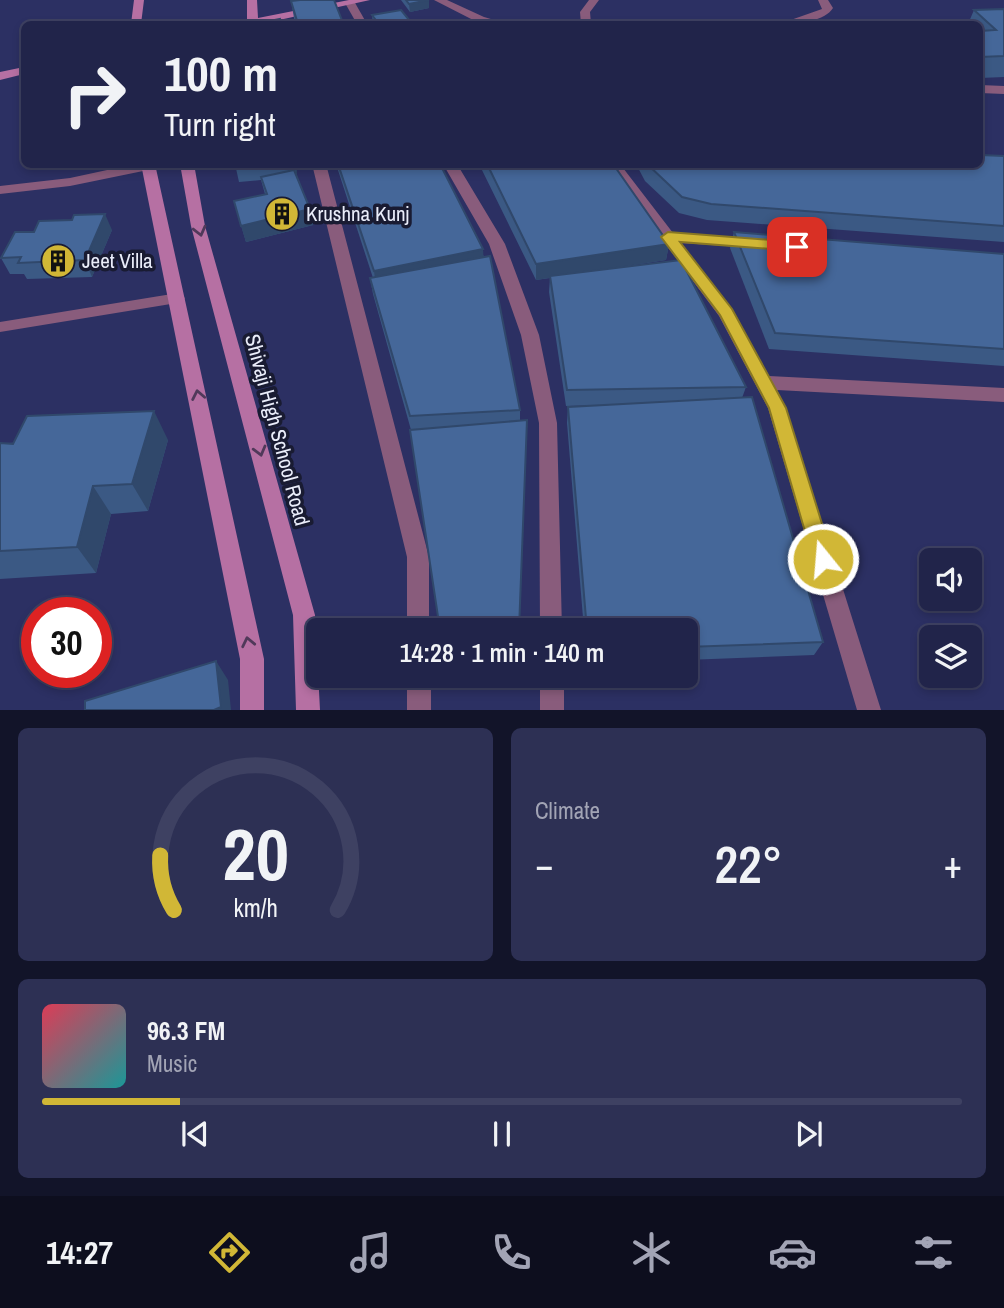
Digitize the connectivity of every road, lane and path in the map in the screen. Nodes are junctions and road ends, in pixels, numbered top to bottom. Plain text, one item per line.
1 (139, 0) edge
2 (252, 0) edge
3 (365, 0) edge
4 (439, 0) edge
5 (594, 0) edge
6 (823, 0) edge
7 (349, 2) edge
8 (136, 21) edge
9 (250, 21) edge
10 (264, 21) edge
11 (360, 21) edge
12 (486, 21) edge
13 (586, 21) edge
14 (798, 21) edge
15 (21, 72) edge
16 (0, 76) edge
17 (983, 89) edge
18 (1004, 90) edge
19 (134, 168) edge
20 (149, 168) edge
21 (188, 168) edge
22 (320, 168) edge
23 (452, 168) edge
24 (616, 168) edge
25 (0, 190) edge
26 (668, 237) junction
27 (776, 245) edge
28 (178, 298) junction
29 (0, 327) edge
30 (764, 383) junction
31 (1004, 395) edge
32 (418, 618) edge
33 (551, 618) edge
34 (419, 688) edge
35 (552, 688) edge
36 (252, 709) edge
37 (308, 709) edge
38 (419, 709) edge
39 (552, 709) edge
40 (869, 709) edge

1 - 8 street
2 - 9 street
3 - 7 street
4 - 12 street
5 - 13 street
6 - 14 street
7 - 10 street
7 - 11 street
15 - 16 street
17 - 18 street
19 - 25 street
20 - 28 street
21 -> 37 street, Shivaji High School Road
22 - 32 street
23 - 33 street
24 - 26 street
26 - 27 street
26 - 30 street
28 - 29 lane
36 -> 28 street
30 - 31 street
30 - 40 street
34 - 38 street
35 - 39 street

